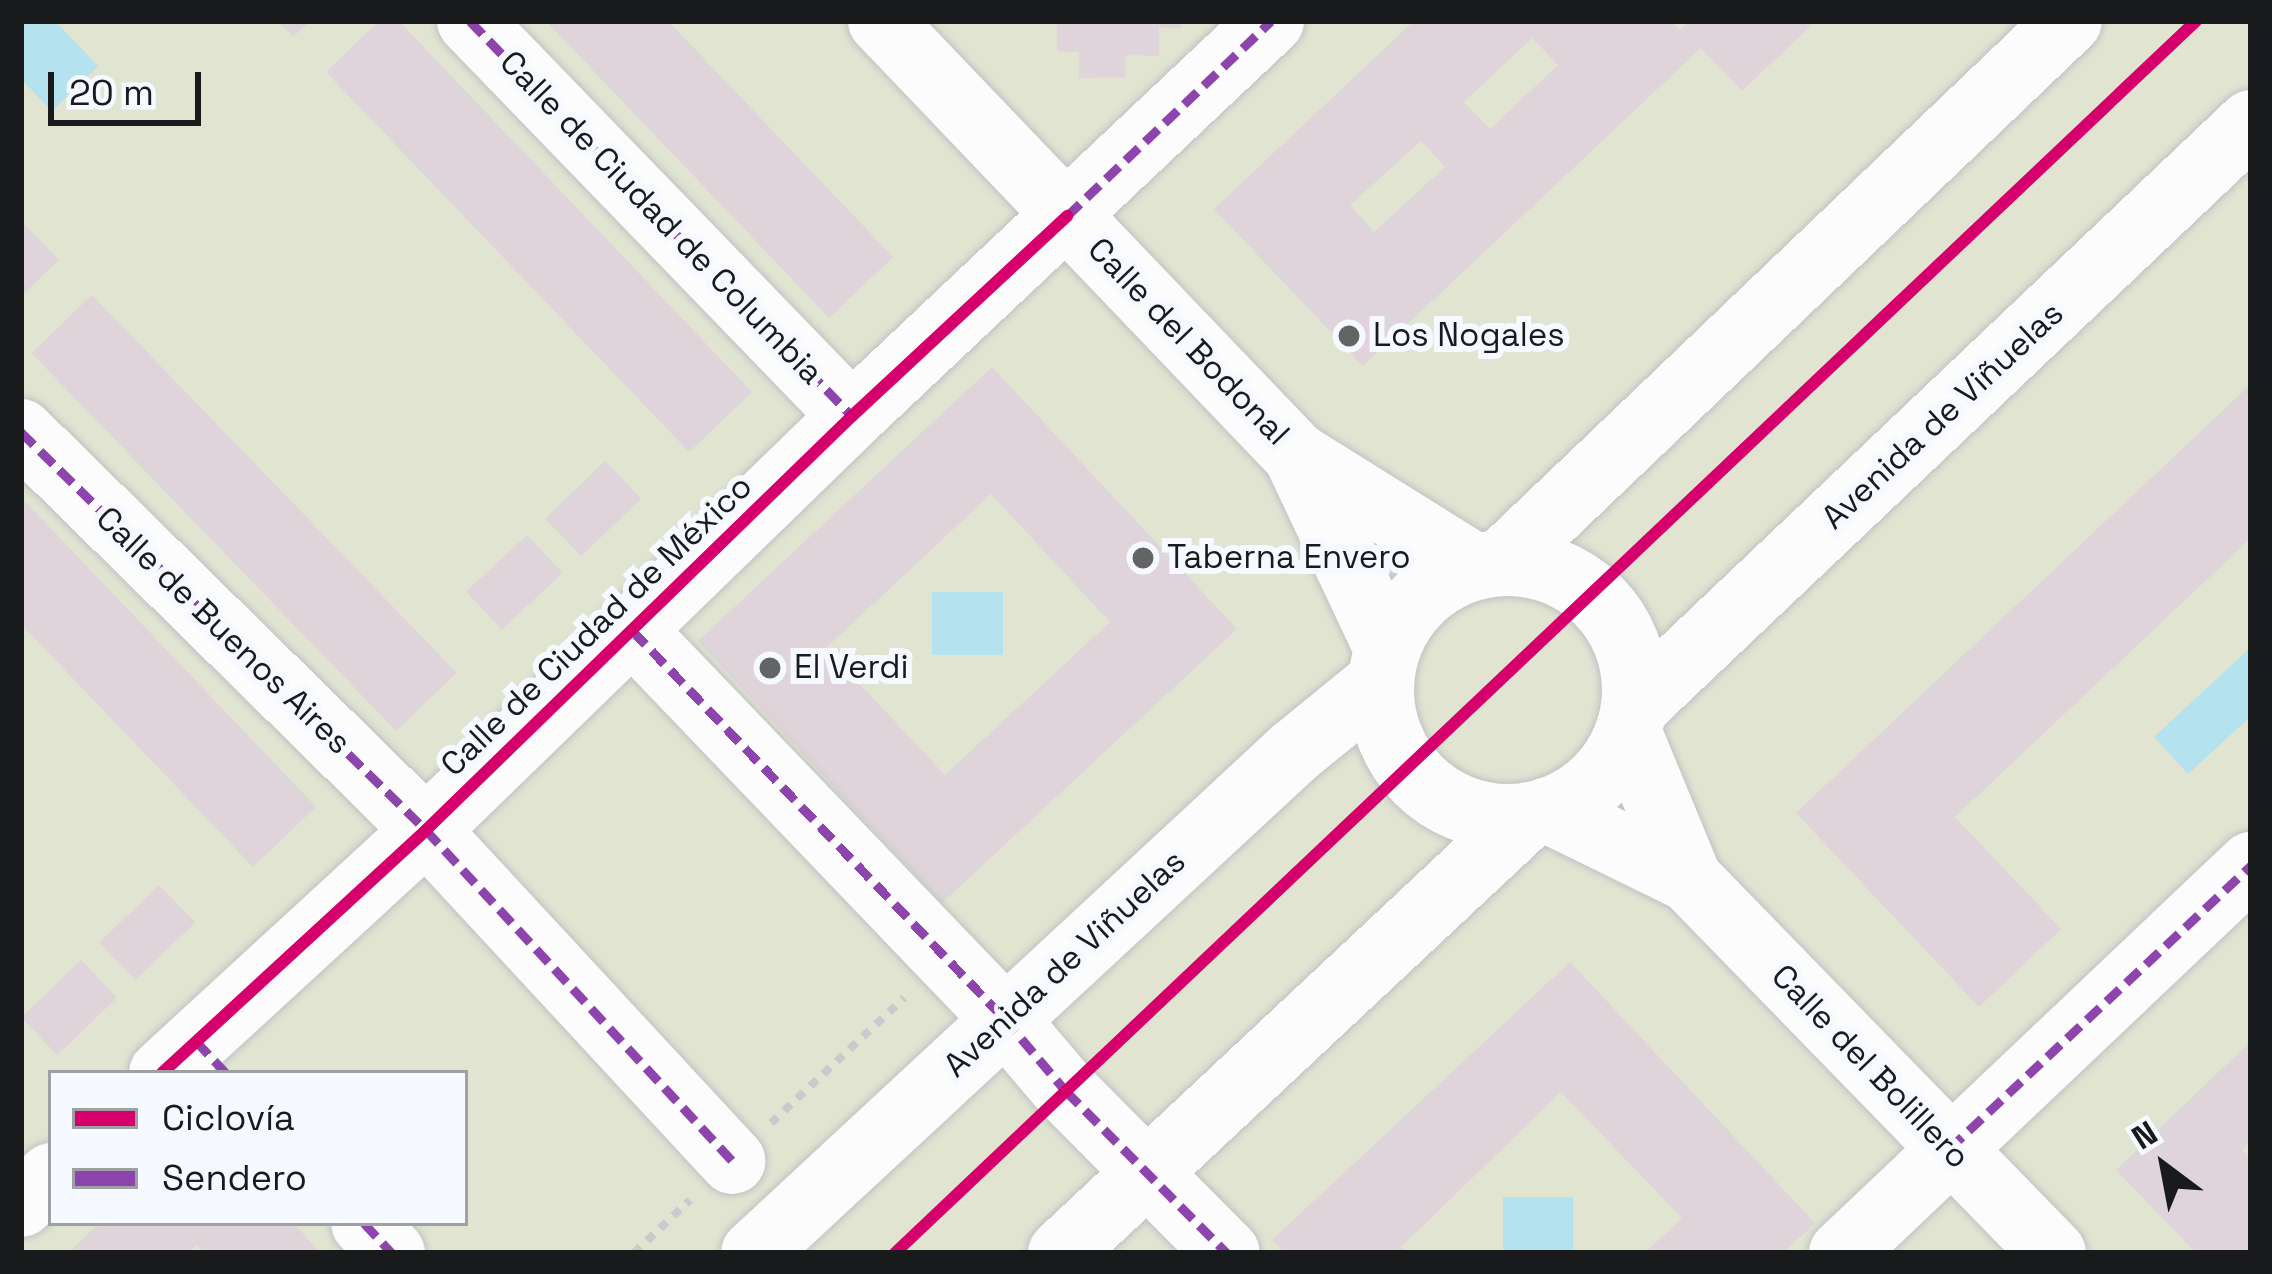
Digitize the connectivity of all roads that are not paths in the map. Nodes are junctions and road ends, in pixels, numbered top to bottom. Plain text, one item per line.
1 (470, 21) edge
2 (881, 21) edge
3 (1271, 21) edge
4 (2069, 21) edge
5 (2251, 123) edge
6 (1067, 216) junction
7 (852, 416) junction
8 (21, 432) edge
9 (1296, 455) junction
10 (1488, 565) junction
11 (633, 631) junction
12 (1384, 664) junction
13 (1631, 720) junction
14 (1538, 813) junction
15 (426, 830) junction
16 (2251, 865) edge
17 (1689, 879) junction
18 (1004, 1018) junction
19 (195, 1062) edge
20 (1949, 1149) junction
21 (732, 1161) road end
22 (1150, 1171) junction
23 (48, 1179) edge
24 (21, 1204) edge
25 (367, 1226) edge
26 (392, 1253) edge
27 (754, 1253) edge
28 (1061, 1253) edge
29 (1227, 1253) edge
30 (1842, 1253) edge
31 (2053, 1253) edge

1 - 7 street, Calle de Ciudad de Columbia
2 - 6 street, Calle del Bodonal
3 - 6 street, Calle de Ciudad de México
4 - 10 street
5 - 13 street, Avenida de Viñuelas
6 - 7 street, Calle de Ciudad de México
6 - 9 street, Calle del Bodonal
7 - 11 street, Calle de Ciudad de México
8 - 15 street, Calle de Buenos Aires
9 - 10 street, Calle del Bodonal
9 - 12 street, Calle del Bodonal
10 - 12 street
10 - 13 street
11 - 15 street, Calle de Ciudad de México
11 - 18 street
12 - 14 street
12 - 18 street, Avenida de Viñuelas
13 - 14 street
13 - 17 street
14 - 17 street
14 - 22 street
15 - 19 street, Calle de Ciudad de México
15 - 21 street, Calle de Buenos Aires
16 - 20 street
17 - 20 street, Calle del Bolillero
18 - 22 street
18 - 27 street, Avenida de Viñuelas
20 - 30 street
20 - 31 street, Calle del Bolillero
22 - 28 street
22 - 29 street
23 - 24 street
25 - 26 street

